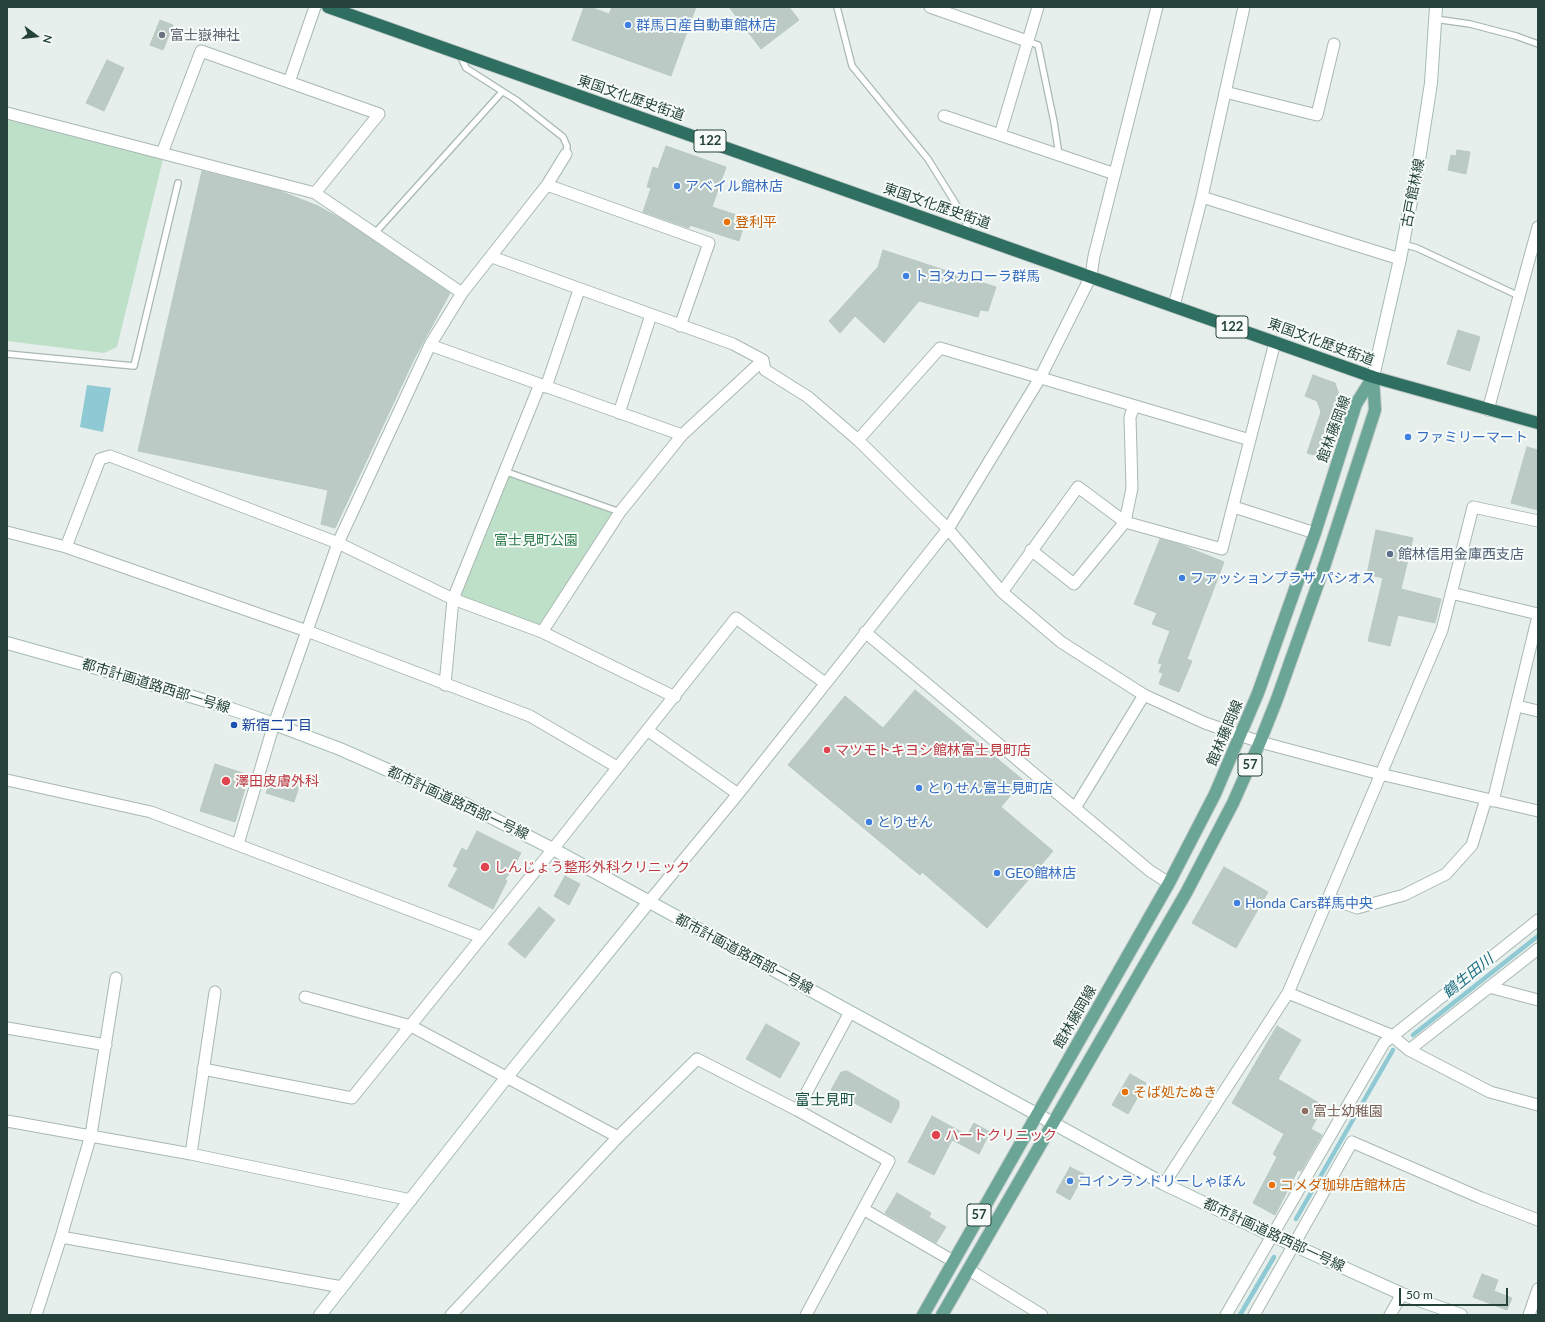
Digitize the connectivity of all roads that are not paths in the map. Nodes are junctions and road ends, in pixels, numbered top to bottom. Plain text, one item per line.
1 (315, 7) edge
2 (328, 7) edge
3 (837, 7) edge
4 (1038, 7) edge
5 (1156, 7) edge
6 (1244, 7) edge
7 (935, 8) edge
8 (1435, 13) edge
9 (1027, 41) junction
10 (1334, 44) dead end
11 (1538, 44) edge
12 (459, 53) junction
13 (289, 82) junction
14 (502, 92) junction
15 (1225, 92) junction
16 (7, 112) edge
17 (944, 116) dead end
18 (1000, 135) junction
19 (162, 153) junction
20 (566, 154) joint
21 (1059, 155) junction
22 (1115, 174) junction
23 (178, 183) dead end
24 (547, 185) junction
25 (315, 193) junction
26 (1202, 197) junction
27 (1538, 227) edge
28 (375, 233) junction
29 (969, 233) junction
30 (1403, 244) junction
31 (492, 257) junction
32 (1400, 259) junction
33 (1091, 276) junction
34 (580, 290) junction
35 (462, 293) junction
36 (1519, 296) junction
37 (1174, 306) junction
38 (651, 315) junction
39 (680, 326) junction
40 (1274, 342) junction
41 (430, 345) junction
42 (7, 354) edge
43 (763, 360) junction
44 (1373, 377) junction
45 (1040, 378) junction
46 (543, 385) junction
47 (1134, 406) junction
48 (1488, 410) junction
49 (619, 412) junction
50 (1538, 423) edge
51 (682, 435) junction
52 (858, 440) junction
53 (1250, 440) junction
54 (504, 471) junction
55 (1234, 507) junction
56 (620, 512) junction
57 (1538, 521) edge
58 (1125, 522) junction
59 (948, 529) junction
60 (7, 532) edge
61 (1315, 533) junction
62 (338, 543) junction
63 (66, 547) junction
64 (1031, 550) junction
65 (1002, 592) junction
66 (1452, 593) junction
67 (452, 599) junction
68 (1538, 615) edge
69 (307, 631) junction
70 (542, 632) junction
71 (865, 632) junction
72 (7, 643) edge
73 (825, 683) junction
74 (446, 685) junction
75 (1144, 694) junction
76 (675, 696) junction
77 (1517, 706) junction
78 (1538, 711) edge
79 (274, 724) junction
80 (647, 730) junction
81 (1241, 736) junction
82 (1260, 742) junction
83 (617, 767) junction
84 (1380, 774) junction
85 (7, 780) edge
86 (738, 794) junction
87 (1490, 800) junction
88 (1075, 808) junction
89 (1538, 811) edge
90 (238, 844) junction
91 (553, 849) junction
92 (1168, 883) junction
93 (1329, 898) junction
94 (648, 903) junction
95 (1538, 920) edge
96 (481, 937) junction
97 (1538, 950) edge
98 (116, 978) dead end
99 (1489, 986) junction
100 (215, 992) dead end
101 (1288, 993) junction
102 (305, 997) dead end
103 (1538, 1000) edge
104 (850, 1012) junction
105 (411, 1026) junction
106 (7, 1028) edge
107 (1391, 1035) junction
108 (106, 1045) junction
109 (1409, 1050) junction
110 (203, 1069) junction
111 (506, 1078) junction
112 (1538, 1105) edge
113 (797, 1110) junction
114 (1036, 1114) junction
115 (7, 1121) edge
116 (1053, 1123) junction
117 (91, 1135) junction
118 (618, 1137) junction
119 (191, 1154) junction
120 (1164, 1184) junction
121 (411, 1200) junction
122 (863, 1209) junction
123 (1538, 1220) edge
124 (1271, 1235) junction
125 (61, 1237) junction
126 (1295, 1246) junction
127 (953, 1261) junction
128 (968, 1270) junction
129 (342, 1287) junction
130 (1538, 1289) edge
131 (1402, 1294) junction
132 (36, 1315) edge
133 (320, 1315) edge
134 (451, 1315) edge
135 (806, 1315) edge
136 (923, 1315) edge
137 (942, 1315) edge
138 (1042, 1315) edge
139 (1226, 1315) edge
140 (1254, 1315) edge
141 (1390, 1315) edge
142 (1461, 1315) edge
143 (1529, 1315) edge

1 - 13 street
2 - 12 highway, 東国文化歴史街道 / 122
3 - 29 lane
4 - 9 street
5 - 22 street
6 - 15 street
7 - 9 street
8 - 11 lane
8 - 30 street, 古戸館林線
9 - 18 street
9 - 21 lane
10 - 15 street
12 - 14 lane
12 - 29 highway, 東国文化歴史街道 / 122
13 - 19 street
13 - 25 street
14 - 20 lane
14 - 28 lane
15 - 26 street
16 - 19 street
17 - 18 street
18 - 21 street
19 - 25 street
20 - 24 street
21 - 22 street
22 - 33 street
23 - 42 lane
24 - 31 street
24 - 39 street
25 - 28 street
26 - 32 street
26 - 37 street
27 - 36 street
28 - 35 street
29 - 33 highway, 東国文化歴史街道 / 122
30 - 32 street, 古戸館林線
30 - 36 lane
31 - 34 street
31 - 35 street
32 - 44 street, 古戸館林線
33 - 37 highway, 東国文化歴史街道 / 122
33 - 45 street
34 - 38 street
34 - 46 street
35 - 41 street
36 - 48 street
37 - 40 highway, 東国文化歴史街道 / 122
38 - 39 street
38 - 49 street
39 - 43 street
40 - 44 highway, 東国文化歴史街道 / 122
40 - 53 street
41 - 46 street
41 - 62 street
43 - 51 street
43 - 52 street
44 - 48 highway, 東国文化歴史街道 / 122
44 - 61 main road, 館林藤岡線 / 57
44 - 82 main road, 館林藤岡線 / 57
45 - 47 street
45 - 52 street
45 - 59 street
46 - 49 street
46 - 54 street
47 - 53 street
47 - 58 street
48 - 50 highway, 東国文化歴史街道 / 122
49 - 51 street
51 - 56 street
52 - 59 street
53 - 55 street
54 - 56 lane
54 - 67 street
55 - 58 street
55 - 61 street
56 - 70 street
57 - 66 street
58 - 64 street
58 - 64 street
59 - 65 street
59 - 71 street
60 - 63 street
61 - 81 main road, 館林藤岡線 / 57
62 - 63 street
62 - 67 street
62 - 69 street
63 - 69 street
64 - 65 street
65 - 75 street
66 - 68 street
66 - 84 street
67 - 70 street
67 - 74 street
68 - 77 street
69 - 74 street
69 - 79 street
70 - 76 street
71 - 73 street
71 - 88 street
72 - 79 street, 都市計画道路西部一号線
73 - 76 street
73 - 86 street
74 - 83 street
75 - 81 street
75 - 88 street
76 - 80 street
77 - 78 street
77 - 87 street
79 - 90 street
79 - 91 street, 都市計画道路西部一号線
80 - 83 street
80 - 86 street
81 - 82 street
81 - 92 main road, 館林藤岡線 / 57
82 - 84 street
82 - 116 main road, 館林藤岡線 / 57
83 - 91 street
84 - 87 street
84 - 93 street
85 - 90 street
86 - 94 street
87 - 89 street
87 - 93 street
88 - 92 street
90 - 96 street
91 - 94 street, 都市計画道路西部一号線
91 - 96 street
92 - 114 main road, 館林藤岡線 / 57
93 - 101 street
94 - 104 street, 都市計画道路西部一号線
94 - 111 street
95 - 107 street
96 - 105 street
97 - 99 street
98 - 108 street
99 - 103 street
99 - 109 street
100 - 110 street
101 - 107 street
101 - 120 street
102 - 105 street
104 - 113 street
104 - 114 street, 都市計画道路西部一号線
105 - 110 street
105 - 111 street
106 - 108 street
107 - 109 street
107 - 124 street
108 - 117 street
109 - 112 street
110 - 119 street
111 - 118 street
111 - 121 street
113 - 118 street
113 - 122 street
114 - 116 street, 都市計画道路西部一号線
114 - 127 main road, 館林藤岡線 / 57
115 - 117 street
116 - 120 street, 都市計画道路西部一号線
116 - 128 main road, 館林藤岡線 / 57
117 - 119 street
117 - 125 street
118 - 134 street
119 - 121 street
120 - 124 street, 都市計画道路西部一号線
121 - 129 street
122 - 127 street
122 - 135 street
123 - 126 street
124 - 126 street, 都市計画道路西部一号線
124 - 139 street
125 - 129 street
125 - 132 street
126 - 131 street, 都市計画道路西部一号線
126 - 140 street
127 - 136 main road, 館林藤岡線 / 57
128 - 137 main road, 館林藤岡線 / 57
128 - 138 street
129 - 133 street
130 - 143 street
131 - 141 street
131 - 142 street, 都市計画道路西部一号線

